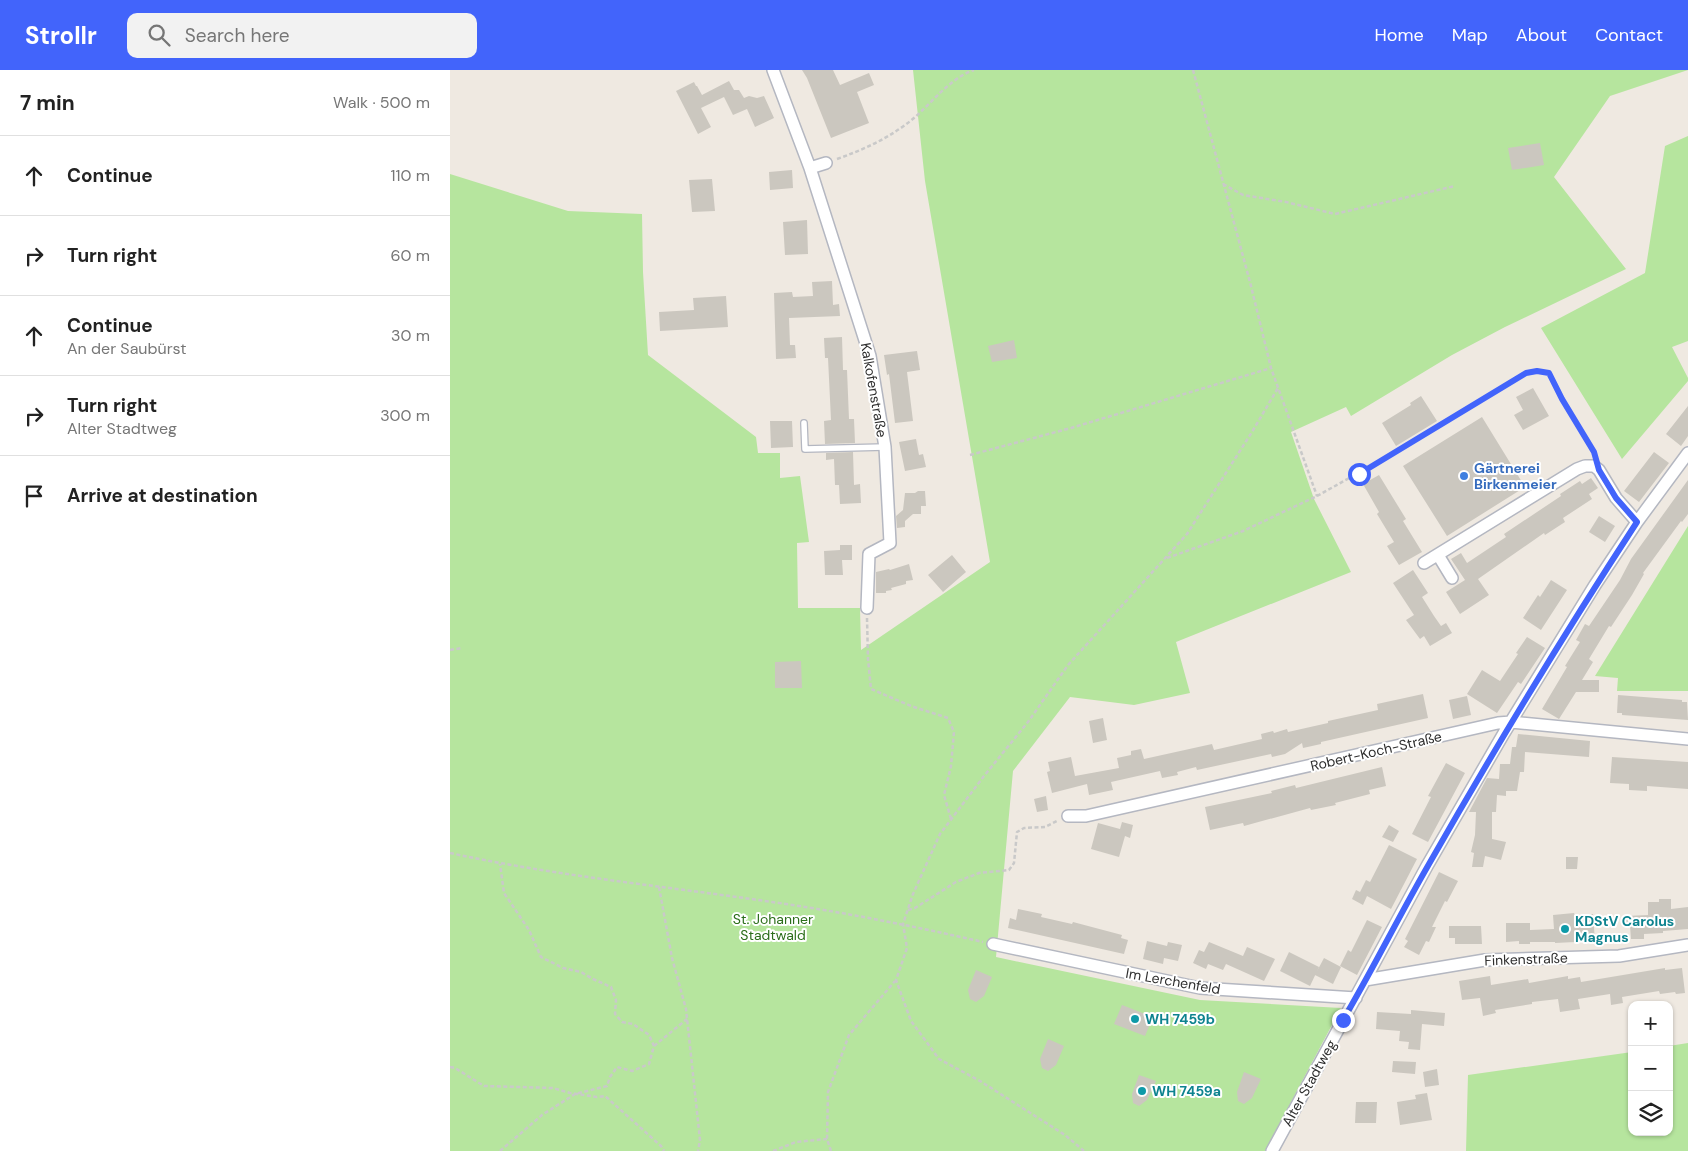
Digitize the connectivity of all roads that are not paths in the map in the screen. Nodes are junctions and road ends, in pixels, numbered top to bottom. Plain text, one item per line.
1 (773, 70) edge
2 (826, 163) road end
3 (810, 168) junction
4 (804, 423) dead end
5 (884, 447) junction
6 (1688, 452) edge
7 (1637, 522) junction
8 (1438, 555) junction
9 (1424, 563) dead end
10 (1452, 578) dead end
11 (867, 608) road end
12 (1511, 722) junction
13 (1688, 739) edge
14 (1068, 816) road end
15 (993, 944) road end
16 (1688, 945) edge
17 (1365, 980) junction
18 (1356, 998) junction
19 (1272, 1151) edge

1 - 3 street, Kalkofenstraße
2 - 3 street
3 - 5 street, Kalkofenstraße
4 - 5 lane
5 - 11 street, Kalkofenstraße
6 - 7 street, Alter Stadtweg
7 - 8 street
7 - 12 street, Alter Stadtweg
8 - 9 street
8 - 10 street
12 - 13 street, Robert-Koch-Straße
12 - 14 street, Robert-Koch-Straße
12 - 17 street, Alter Stadtweg
15 - 18 street, Im Lerchenfeld
16 - 17 street, Finkenstraße
17 - 18 street, Alter Stadtweg
18 - 19 street, Alter Stadtweg

